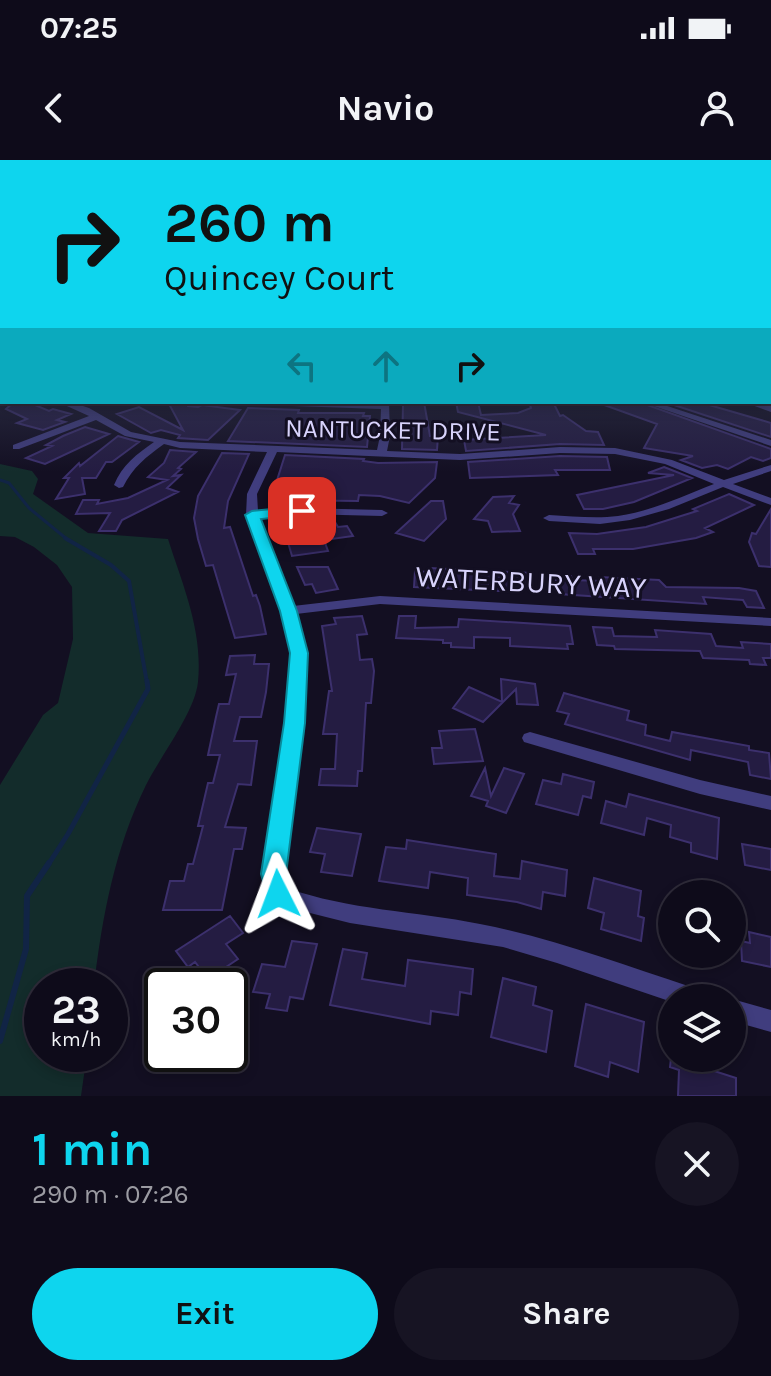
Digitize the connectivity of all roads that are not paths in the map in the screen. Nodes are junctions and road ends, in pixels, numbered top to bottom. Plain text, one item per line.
1 (67, 404) edge
2 (385, 404) edge
3 (652, 404) edge
4 (97, 416) junction
5 (160, 443) junction
6 (771, 443) edge
7 (16, 447) dead end
8 (273, 449) junction
9 (381, 454) junction
10 (771, 468) edge
11 (723, 481) junction
12 (119, 485) dead end
13 (771, 502) edge
14 (382, 513) dead end
15 (252, 515) junction
16 (549, 518) dead end
17 (288, 611) junction
18 (771, 622) edge
19 (530, 738) dead end
20 (771, 803) edge
21 (658, 987) edge
22 (746, 1014) edge
23 (771, 1021) edge

1 - 4 street, NANTUCKET DRIVE
2 - 9 street
3 - 6 street
4 - 5 street, NANTUCKET DRIVE
4 - 7 street
5 - 8 street, NANTUCKET DRIVE
5 - 12 street
8 - 9 street, NANTUCKET DRIVE
8 - 15 street
9 - 11 street, NANTUCKET DRIVE
10 - 11 street
11 - 13 street, NANTUCKET DRIVE
11 - 16 street
14 - 15 street
15 - 17 street
17 - 18 street, WATERBURY WAY
17 - 21 street
19 - 20 street
22 - 23 street

